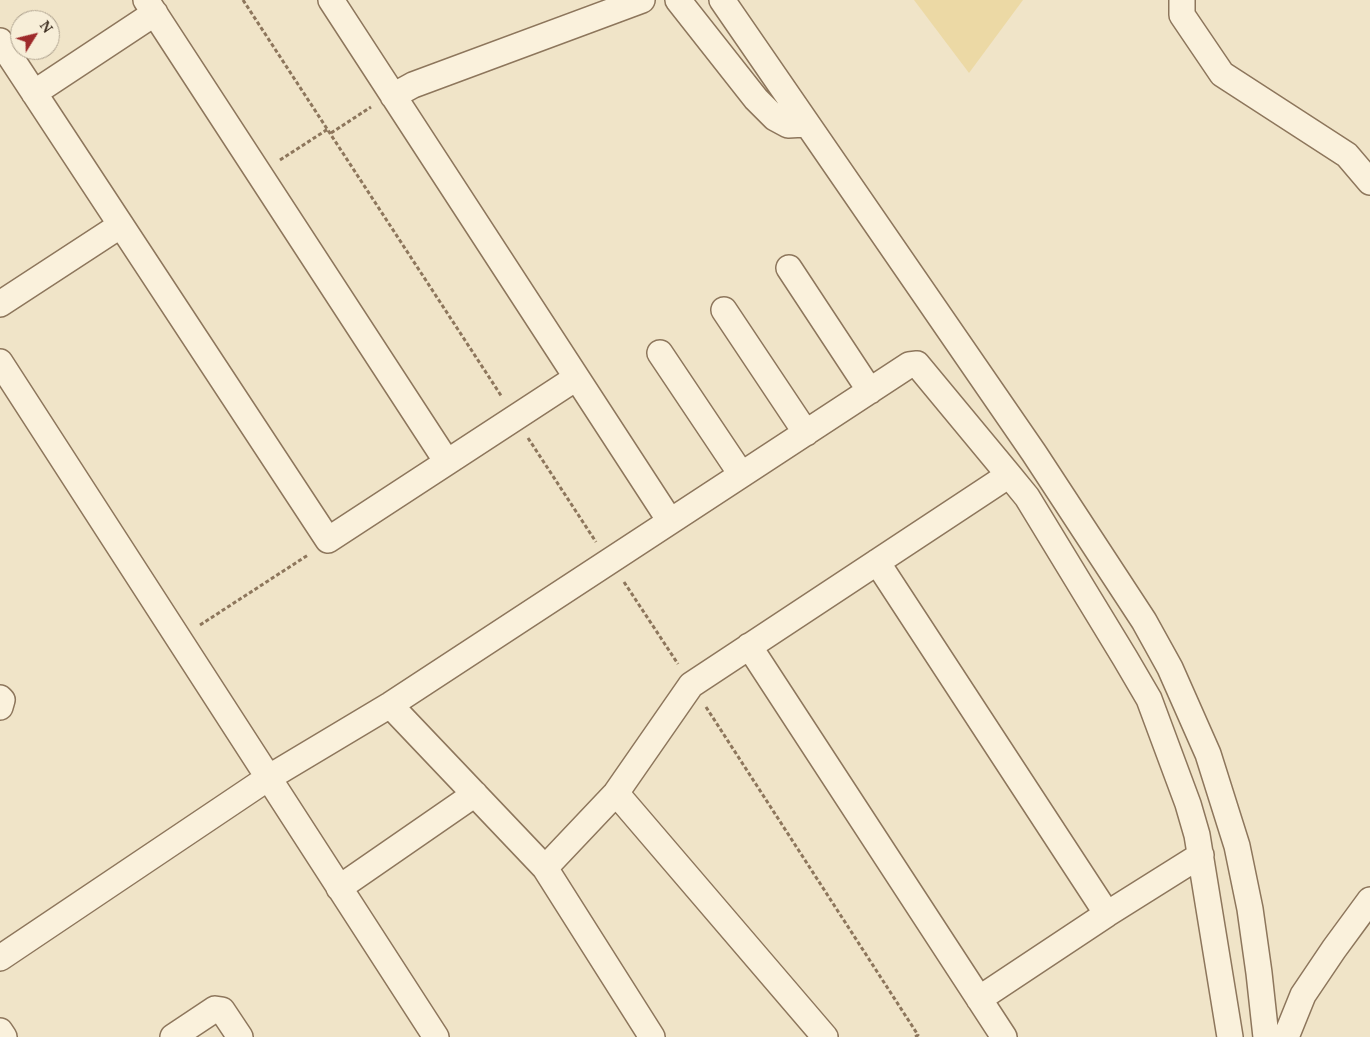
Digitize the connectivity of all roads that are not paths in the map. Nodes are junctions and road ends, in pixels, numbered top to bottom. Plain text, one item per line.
1 (331, 0) edge
2 (642, 0) edge
3 (678, 0) edge
4 (722, 0) edge
5 (1182, 0) edge
6 (151, 6) edge
7 (0, 41) edge
8 (34, 92) junction
9 (393, 96) junction
10 (806, 124) junction
11 (1370, 182) edge
12 (121, 225) junction
13 (789, 268) dead end
14 (0, 304) edge
15 (724, 310) dead end
16 (660, 353) dead end
17 (0, 362) edge
18 (576, 378) junction
19 (870, 391) junction
20 (806, 433) junction
21 (447, 462) junction
22 (741, 474) junction
23 (1010, 474) junction
24 (670, 521) junction
25 (877, 562) junction
26 (749, 646) junction
27 (0, 698) edge
28 (390, 705) junction
29 (0, 707) edge
30 (268, 778) junction
31 (616, 793) junction
32 (475, 794) junction
33 (1201, 855) junction
34 (545, 868) junction
35 (339, 888) junction
36 (1370, 900) edge
37 (1107, 914) junction
38 (0, 958) edge
39 (979, 998) junction
40 (0, 1032) edge
41 (4, 1037) edge
42 (173, 1037) edge
43 (240, 1037) edge
44 (436, 1037) edge
45 (652, 1037) edge
46 (826, 1037) edge
47 (1004, 1037) edge
48 (1230, 1037) edge
49 (1266, 1037) edge
50 (1286, 1037) edge

1 - 9 street
2 - 9 street
3 - 10 street
4 - 10 street
5 - 11 street
6 - 8 street
6 - 21 street
7 - 8 street
8 - 12 street
9 - 18 street
10 - 49 street
12 - 14 street
12 - 21 street
13 - 19 street
15 - 20 street
16 - 22 street
17 - 30 street
18 - 21 street
18 - 24 street
19 - 20 street
19 - 23 street
20 - 22 street
22 - 24 street
23 - 25 street
23 - 33 street
24 - 28 street
25 - 26 street
25 - 37 street
26 - 31 street
26 - 39 street
27 - 29 street
28 - 30 street
28 - 32 street
30 - 35 street
30 - 38 street
31 - 34 street
31 - 46 street
32 - 34 street
32 - 35 street
33 - 37 street
33 - 48 street
34 - 45 street
35 - 44 street
36 - 50 street
37 - 39 street
39 - 47 street
40 - 41 street
42 - 43 street

